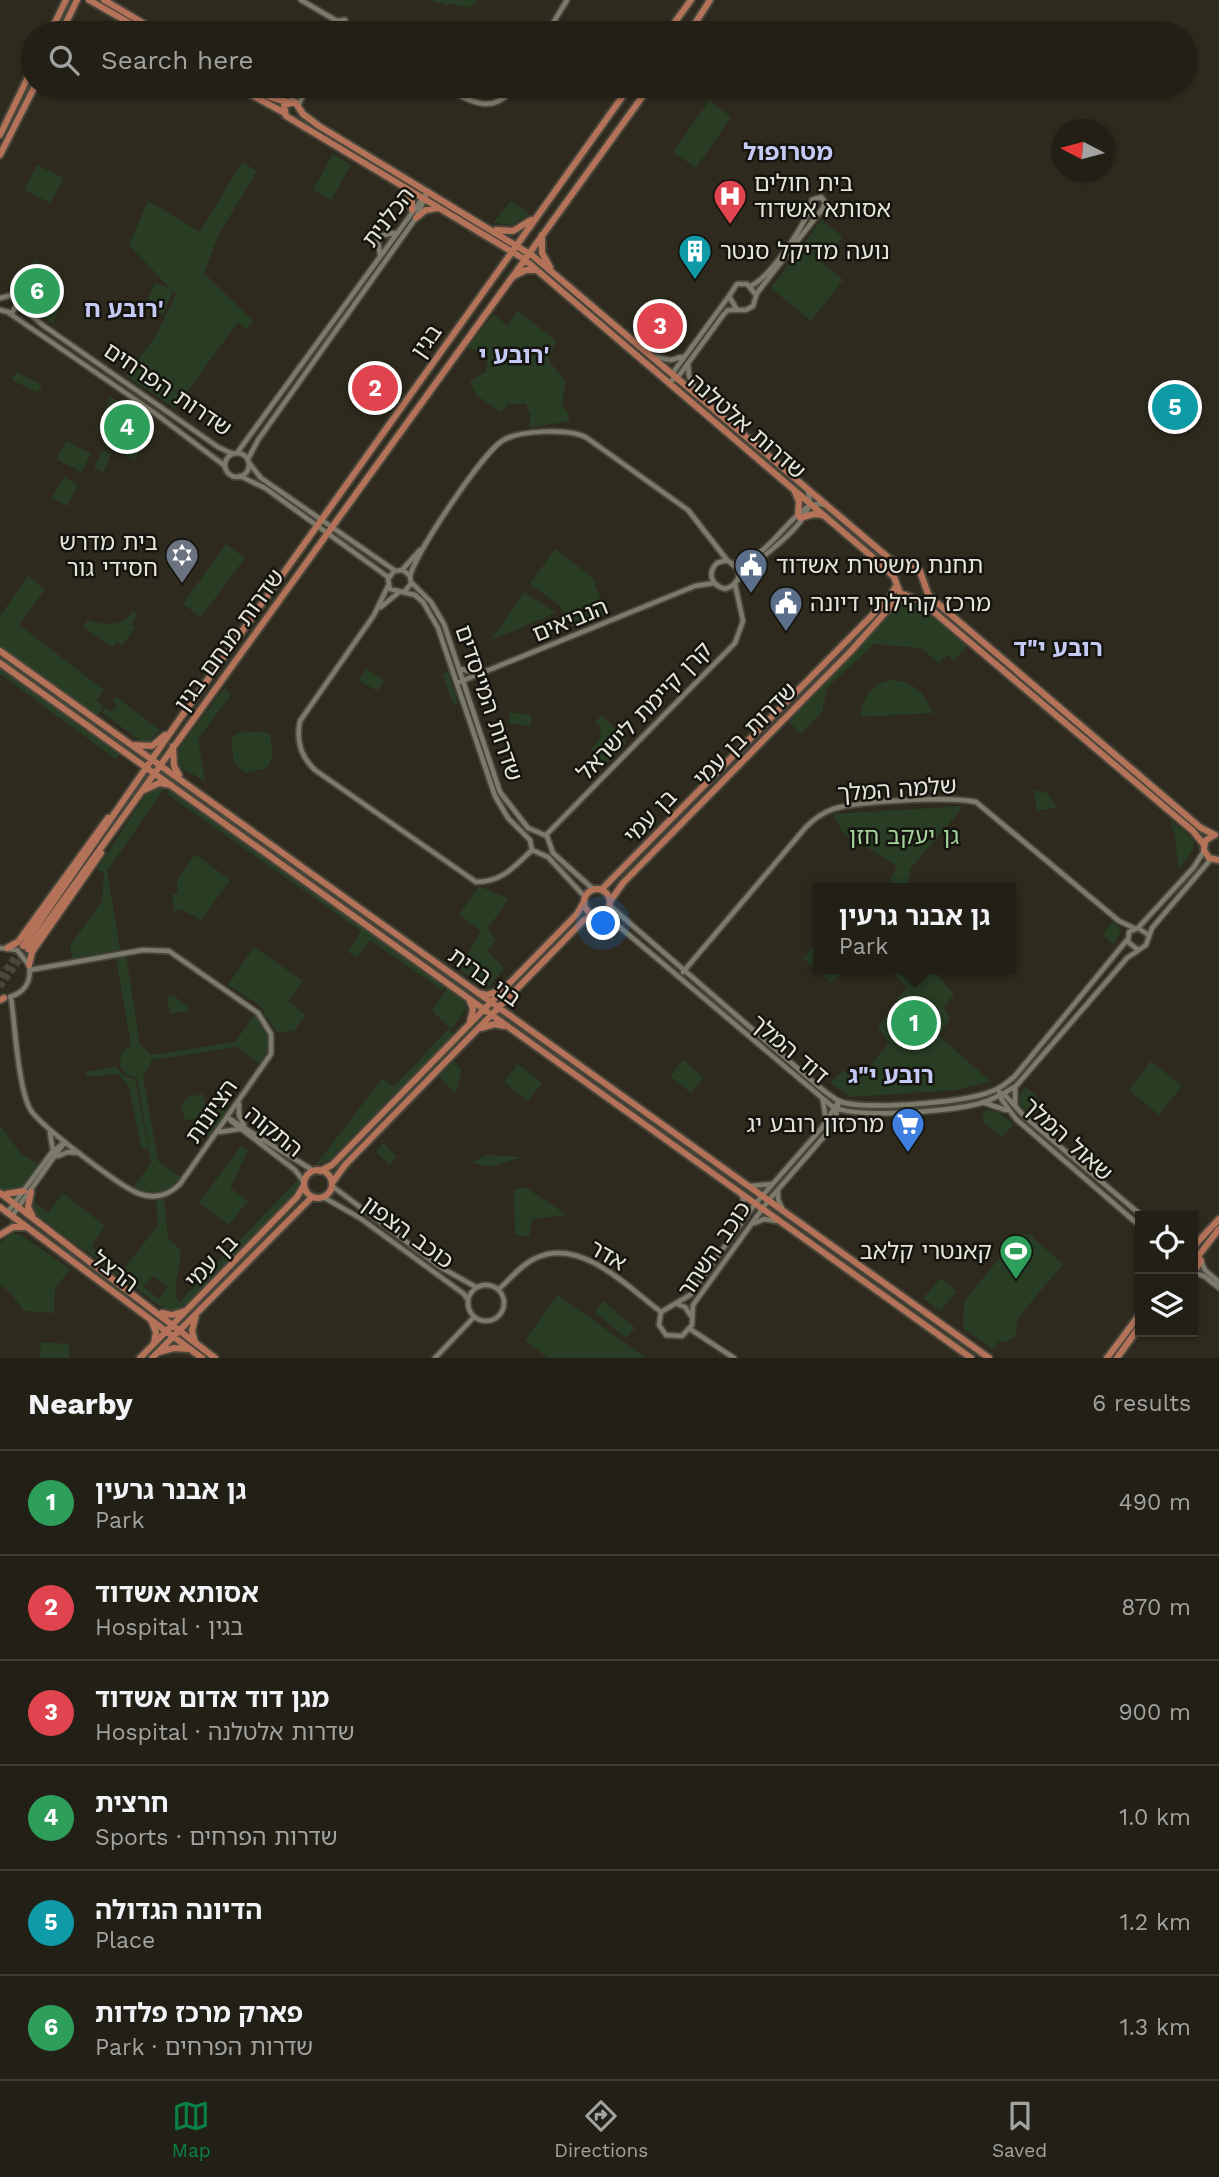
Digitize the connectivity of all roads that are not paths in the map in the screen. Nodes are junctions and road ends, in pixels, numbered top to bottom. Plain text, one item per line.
1 (64, 0) edge
2 (77, 0) edge
3 (105, 0) edge
4 (302, 0) edge
5 (567, 0) edge
6 (691, 0) edge
7 (710, 0) edge
8 (92, 1) edge
9 (69, 17) junction
10 (56, 21) edge
11 (67, 21) edge
12 (126, 21) edge
13 (140, 21) edge
14 (332, 21) edge
15 (554, 21) edge
16 (676, 21) edge
17 (697, 21) edge
18 (21, 92) edge
19 (28, 98) edge
20 (258, 98) edge
21 (274, 98) edge
22 (292, 98) edge
23 (303, 98) edge
24 (466, 98) edge
25 (505, 98) edge
26 (621, 98) edge
27 (641, 98) edge
28 (289, 102) junction
29 (299, 107) junction
30 (283, 111) junction
31 (291, 118) junction
32 (0, 135) edge
33 (0, 155) edge
34 (399, 185) junction
35 (428, 191) junction
36 (424, 199) junction
37 (440, 208) junction
38 (412, 211) junction
39 (536, 217) junction
40 (416, 218) junction
41 (491, 229) junction
42 (396, 233) junction
43 (541, 234) junction
44 (514, 247) junction
45 (380, 254) junction
46 (526, 256) junction
47 (538, 271) junction
48 (553, 271) junction
49 (509, 279) junction
50 (751, 286) junction
51 (756, 295) junction
52 (1, 296) edge
53 (729, 296) junction
54 (18, 302) junction
55 (0, 310) edge
56 (738, 310) junction
57 (9, 313) junction
58 (685, 354) junction
59 (655, 357) junction
60 (688, 362) junction
61 (675, 374) junction
62 (669, 382) junction
63 (698, 394) junction
64 (235, 453) junction
65 (248, 461) junction
66 (225, 466) junction
67 (240, 476) junction
68 (806, 487) junction
69 (791, 488) junction
70 (810, 504) junction
71 (829, 507) junction
72 (825, 516) junction
73 (799, 517) junction
74 (319, 523) junction
75 (330, 531) junction
76 (427, 542) junction
77 (714, 545) junction
78 (727, 561) junction
79 (717, 563) junction
80 (734, 563) junction
81 (909, 568) junction
82 (394, 570) junction
83 (402, 570) junction
84 (711, 574) junction
85 (388, 578) junction
86 (410, 579) junction
87 (737, 582) junction
88 (714, 583) junction
89 (895, 584) junction
90 (925, 584) junction
91 (388, 586) junction
92 (695, 586) junction
93 (725, 589) junction
94 (401, 593) junction
95 (910, 597) junction
96 (738, 602) junction
97 (374, 615) junction
98 (0, 651) edge
99 (0, 663) edge
100 (460, 668) junction
101 (480, 675) junction
102 (464, 681) junction
103 (457, 683) junction
104 (178, 720) junction
105 (130, 743) junction
106 (173, 746) junction
107 (125, 751) junction
108 (152, 758) junction
109 (160, 764) junction
110 (147, 766) junction
111 (155, 772) junction
112 (182, 779) junction
113 (177, 788) junction
114 (129, 792) junction
115 (140, 792) junction
116 (117, 808) junction
117 (114, 828) junction
118 (536, 834) junction
119 (546, 835) junction
120 (1217, 835) edge
121 (530, 840) junction
122 (549, 847) junction
123 (1204, 848) junction
124 (532, 850) junction
125 (542, 853) junction
126 (1215, 859) edge
127 (593, 889) junction
128 (602, 889) junction
129 (584, 899) junction
130 (610, 903) junction
131 (597, 915) junction
132 (1119, 921) junction
133 (1136, 928) junction
134 (1148, 935) junction
135 (1127, 937) junction
136 (2, 947) edge
137 (1137, 949) junction
138 (30, 967) junction
139 (682, 970) junction
140 (677, 975) junction
141 (508, 985) junction
142 (474, 991) junction
143 (511, 994) junction
144 (4, 998) edge
145 (468, 998) junction
146 (490, 1003) junction
147 (497, 1008) junction
148 (484, 1009) junction
149 (491, 1015) junction
150 (514, 1020) junction
151 (468, 1025) junction
152 (510, 1028) junction
153 (471, 1035) junction
154 (1016, 1086) junction
155 (998, 1089) junction
156 (1002, 1095) junction
157 (820, 1097) junction
158 (839, 1101) junction
159 (239, 1102) junction
160 (982, 1103) junction
161 (1015, 1106) junction
162 (836, 1108) junction
163 (851, 1111) junction
164 (1010, 1112) junction
165 (228, 1118) junction
166 (826, 1122) junction
167 (834, 1124) junction
168 (242, 1127) junction
169 (48, 1129) junction
170 (216, 1135) junction
171 (65, 1142) junction
172 (55, 1154) junction
173 (82, 1154) junction
174 (317, 1171) junction
175 (304, 1183) junction
176 (331, 1184) junction
177 (773, 1184) junction
178 (747, 1185) junction
179 (779, 1188) junction
180 (27, 1191) junction
181 (740, 1192) junction
182 (1, 1193) edge
183 (312, 1197) junction
184 (323, 1197) junction
185 (765, 1199) junction
186 (755, 1204) junction
187 (17, 1205) junction
188 (0, 1207) edge
189 (762, 1209) junction
190 (1136, 1211) edge
191 (10, 1214) junction
192 (747, 1215) junction
193 (32, 1217) junction
194 (789, 1217) junction
195 (1219, 1219) edge
196 (781, 1222) junction
197 (1135, 1222) edge
198 (751, 1225) junction
199 (27, 1227) junction
200 (1219, 1229) edge
201 (0, 1235) edge
202 (1198, 1242) edge
203 (1198, 1255) edge
204 (1200, 1258) junction
205 (1198, 1262) edge
206 (1197, 1274) edge
207 (1219, 1282) edge
208 (476, 1287) junction
209 (1219, 1288) edge
210 (499, 1289) junction
211 (468, 1300) junction
212 (675, 1304) junction
213 (190, 1308) junction
214 (157, 1312) junction
215 (661, 1312) junction
216 (197, 1313) junction
217 (147, 1316) junction
218 (474, 1317) junction
219 (691, 1317) junction
220 (1135, 1321) edge
221 (170, 1328) junction
222 (690, 1329) junction
223 (177, 1333) junction
224 (1135, 1333) edge
225 (197, 1343) junction
226 (153, 1345) junction
227 (192, 1350) junction
228 (155, 1355) edge
229 (140, 1358) edge
230 (202, 1358) edge
231 (215, 1358) edge
232 (435, 1358) edge
233 (734, 1358) edge
234 (971, 1358) edge
235 (989, 1358) edge
236 (1107, 1358) edge
237 (1117, 1358) edge

1 - 10 main road
2 - 9 main road
3 - 13 main road
4 - 14 street
5 - 15 street
6 - 16 main road
7 - 17 main road
8 - 9 main road
8 - 12 main road
9 - 11 main road
18 - 32 main road
19 - 33 main road
20 - 30 main road
21 - 28 main road
22 - 28 street
23 - 29 street
24 - 25 street
26 - 39 main road
27 - 43 main road
28 - 29 main road
28 - 30 main road
29 - 31 main road
29 - 35 main road
30 - 31 main road, שדרות אלטלנה
31 - 34 main road, שדרות אלטלנה
34 - 36 main road, שדרות אלטלנה
34 - 38 main road
35 - 36 street, הכלנית
35 - 41 main road, שדרות אלטלנה
36 - 37 main road, שדרות אלטלנה
36 - 38 street, הכלנית
36 - 40 street, הכלנית
37 - 40 main road
37 - 44 main road, שדרות אלטלנה
38 - 42 street, הכלנית
39 - 41 main road
39 - 44 main road
40 - 65 street, הכלנית
41 - 44 main road, שדרות אלטלנה
42 - 45 street, הכלנית
42 - 45 street
43 - 46 main road
43 - 48 main road
44 - 46 main road, שדרות אלטלנה
44 - 74 main road, בגין
45 - 64 street, הכלנית
46 - 47 main road, שדרות אלטלנה
46 - 48 main road, שדרות אלטלנה
46 - 49 main road
47 - 49 main road
47 - 62 main road, שדרות אלטלנה
48 - 59 main road, שדרות אלטלנה
49 - 75 main road, שדרות מנחם בגין
50 - 51 street
50 - 51 street
50 - 53 street
51 - 56 street
52 - 54 street, שדרות הפרחים
53 - 56 street
53 - 58 street
54 - 57 street
54 - 64 street, שדרות הפרחים
55 - 57 street, שדרות הפרחים
56 - 60 street
57 - 66 street, שדרות הפרחים
58 - 59 street
58 - 61 street
59 - 61 main road, שדרות אלטלנה
60 - 61 street
60 - 63 street
61 - 62 street
61 - 63 main road, שדרות אלטלנה
62 - 69 main road, שדרות אלטלנה
63 - 68 main road, שדרות אלטלנה
64 - 65 street
64 - 66 street
65 - 67 street
65 - 74 street
66 - 67 street
67 - 74 street
68 - 70 street
68 - 71 main road, שדרות אלטלנה
69 - 70 main road, שדרות אלטלנה
69 - 73 main road
70 - 71 street
70 - 72 main road, שדרות אלטלנה
70 - 73 street
71 - 81 main road, שדרות אלטלנה
72 - 73 main road
72 - 89 main road, שדרות אלטלנה
73 - 80 street
73 - 87 street
74 - 75 street
74 - 104 main road, בגין
75 - 82 street
75 - 85 street
75 - 106 main road, שדרות מנחם בגין
76 - 77 street
76 - 83 street
76 - 86 street
77 - 78 street
77 - 79 street
78 - 79 street
78 - 80 street
79 - 84 street
80 - 87 street
81 - 89 main road
81 - 90 main road
82 - 83 street
82 - 85 street
83 - 86 street
84 - 88 street
84 - 92 street, הנביאים
85 - 91 street
86 - 94 street
86 - 100 street, שדרות המייסדים
87 - 93 street
87 - 96 street, קרן קיימת לישראל
88 - 92 street, הנביאים
88 - 93 street
89 - 95 main road
89 - 128 main road, בן עמי
90 - 95 main road
90 - 120 main road
91 - 94 street
91 - 97 street
92 - 101 street, הנביאים
93 - 96 street
94 - 97 street
94 - 103 street, שדרות המייסדים
95 - 123 main road
95 - 130 main road, שדרות בן עמי
96 - 119 street, קרן קיימת לישראל
97 - 124 street
98 - 105 main road
99 - 107 main road
100 - 101 street
100 - 102 street, שדרות המייסדים
101 - 102 street, הנביאים
102 - 103 street, הנביאים
102 - 118 street, שדרות המייסדים
103 - 121 street, שדרות המייסדים
104 - 105 main road
104 - 108 main road, בגין
105 - 108 main road, בני ברית
106 - 109 main road, שדרות מנחם בגין
106 - 112 main road
107 - 110 main road
107 - 114 main road
108 - 109 main road, בני ברית
108 - 110 main road
109 - 111 main road, שדרות מנחם בגין
109 - 112 main road, בני ברית
110 - 111 main road, בני ברית
110 - 114 main road
111 - 113 main road, בני ברית
111 - 115 main road
112 - 142 main road, בני ברית
113 - 115 main road
113 - 145 main road, בני ברית
114 - 116 main road
115 - 117 main road
116 - 117 main road
116 - 136 main road
117 - 138 main road
118 - 119 street
118 - 121 street
119 - 122 street
120 - 123 main road
121 - 124 street
122 - 125 street
122 - 127 street
123 - 126 main road
123 - 133 street
124 - 125 street
125 - 129 street
126 - 134 street
127 - 128 main road
127 - 129 main road
128 - 130 main road
129 - 131 main road
129 - 141 main road
130 - 131 main road
130 - 139 street, דוד המלך
131 - 140 street, דוד המלך
131 - 143 main road
132 - 133 street, שלמה המלך
132 - 135 street, שלמה המלך
132 - 139 street, שלמה המלך
133 - 134 street
133 - 135 street
134 - 137 street
135 - 137 street
135 - 155 street, דוד המלך
136 - 138 street
137 - 154 street, דוד המלך
138 - 144 street
138 - 159 street, הציונות
139 - 140 street
139 - 158 street, דוד המלך
140 - 157 street, דוד המלך
141 - 142 main road
141 - 146 main road
142 - 146 main road, בני ברית
143 - 147 main road
143 - 150 main road
144 - 169 street, הציונות
145 - 148 main road, בני ברית
145 - 151 main road
146 - 147 main road, בני ברית
146 - 148 main road
147 - 149 main road
147 - 150 main road, בני ברית
148 - 149 main road, בני ברית
148 - 151 main road
149 - 152 main road, בני ברית
149 - 153 main road
150 - 178 main road, בני ברית
151 - 174 main road
152 - 153 main road
152 - 181 main road, בני ברית
153 - 176 main road
154 - 156 street, דוד המלך
154 - 161 street
155 - 156 street, שאול המלך
155 - 158 street, דוד המלך
156 - 160 street, דוד המלך
156 - 161 street, שאול המלך
156 - 164 street, שאול המלך
157 - 162 street, דוד המלך
157 - 166 street
158 - 162 street
159 - 165 street, הציונות
159 - 168 street
160 - 163 street, דוד המלך
160 - 164 street
161 - 190 street, שאול המלך
162 - 163 street, דוד המלך
162 - 166 street
162 - 167 street
163 - 167 street
164 - 197 street, שאול המלך
165 - 168 street, התקוה
165 - 170 street, הציונות
166 - 177 street
167 - 179 street
168 - 170 street
168 - 174 street, התקוה
168 - 175 street, התקוה
169 - 171 street, הציונות
169 - 172 street
170 - 173 street, הציונות
171 - 172 street
171 - 173 street, הציונות
172 - 173 street
172 - 180 street
174 - 175 main road
174 - 176 main road
175 - 183 main road
175 - 213 main road, בן עמי
176 - 184 main road
176 - 208 street, כוכב הצפון
177 - 178 street
177 - 185 street
178 - 185 main road, בני ברית
179 - 185 street
179 - 194 street
180 - 182 main road
180 - 187 street
180 - 193 main road
181 - 186 main road, בני ברית
181 - 192 street
182 - 187 main road, הרצל
183 - 184 main road
183 - 216 main road, בן עמי
184 - 211 street, כוכב הצפון
185 - 186 street, כוכב השחר
185 - 189 street, כוכב השחר
185 - 194 main road, בני ברית
186 - 189 main road, בני ברית
186 - 192 street, כוכב השחר
187 - 191 street
187 - 193 main road, הרצל
188 - 191 main road, הרצל
189 - 196 main road, בני ברית
189 - 198 street, כוכב השחר
191 - 199 main road, הרצל
192 - 212 street, כוכב השחר
193 - 214 main road, הרצל
194 - 235 main road, בני ברית
195 - 202 main road
196 - 198 street
196 - 234 main road, בני ברית
198 - 219 street, כוכב השחר
199 - 201 main road
199 - 217 main road, הרצל
200 - 204 main road
203 - 204 main road
204 - 205 main road
204 - 207 street
206 - 209 street
208 - 210 street
208 - 211 street
210 - 215 street, אדר
210 - 218 street
211 - 218 street
212 - 215 street
212 - 219 street
213 - 214 main road
213 - 221 main road, בן עמי
214 - 221 main road, הרצל
215 - 222 street
216 - 223 main road, בן עמי
216 - 225 main road
217 - 221 main road, הרצל
217 - 226 main road
218 - 232 street
219 - 222 street
220 - 236 main road
221 - 223 main road, הרצל
221 - 226 main road, בן עמי
222 - 233 street
223 - 225 main road, הרצל
223 - 227 main road, הרצל
223 - 228 main road
224 - 237 main road
225 - 231 main road, הרצל
226 - 229 main road, בן עמי
227 - 228 main road
227 - 230 main road, הרצל

